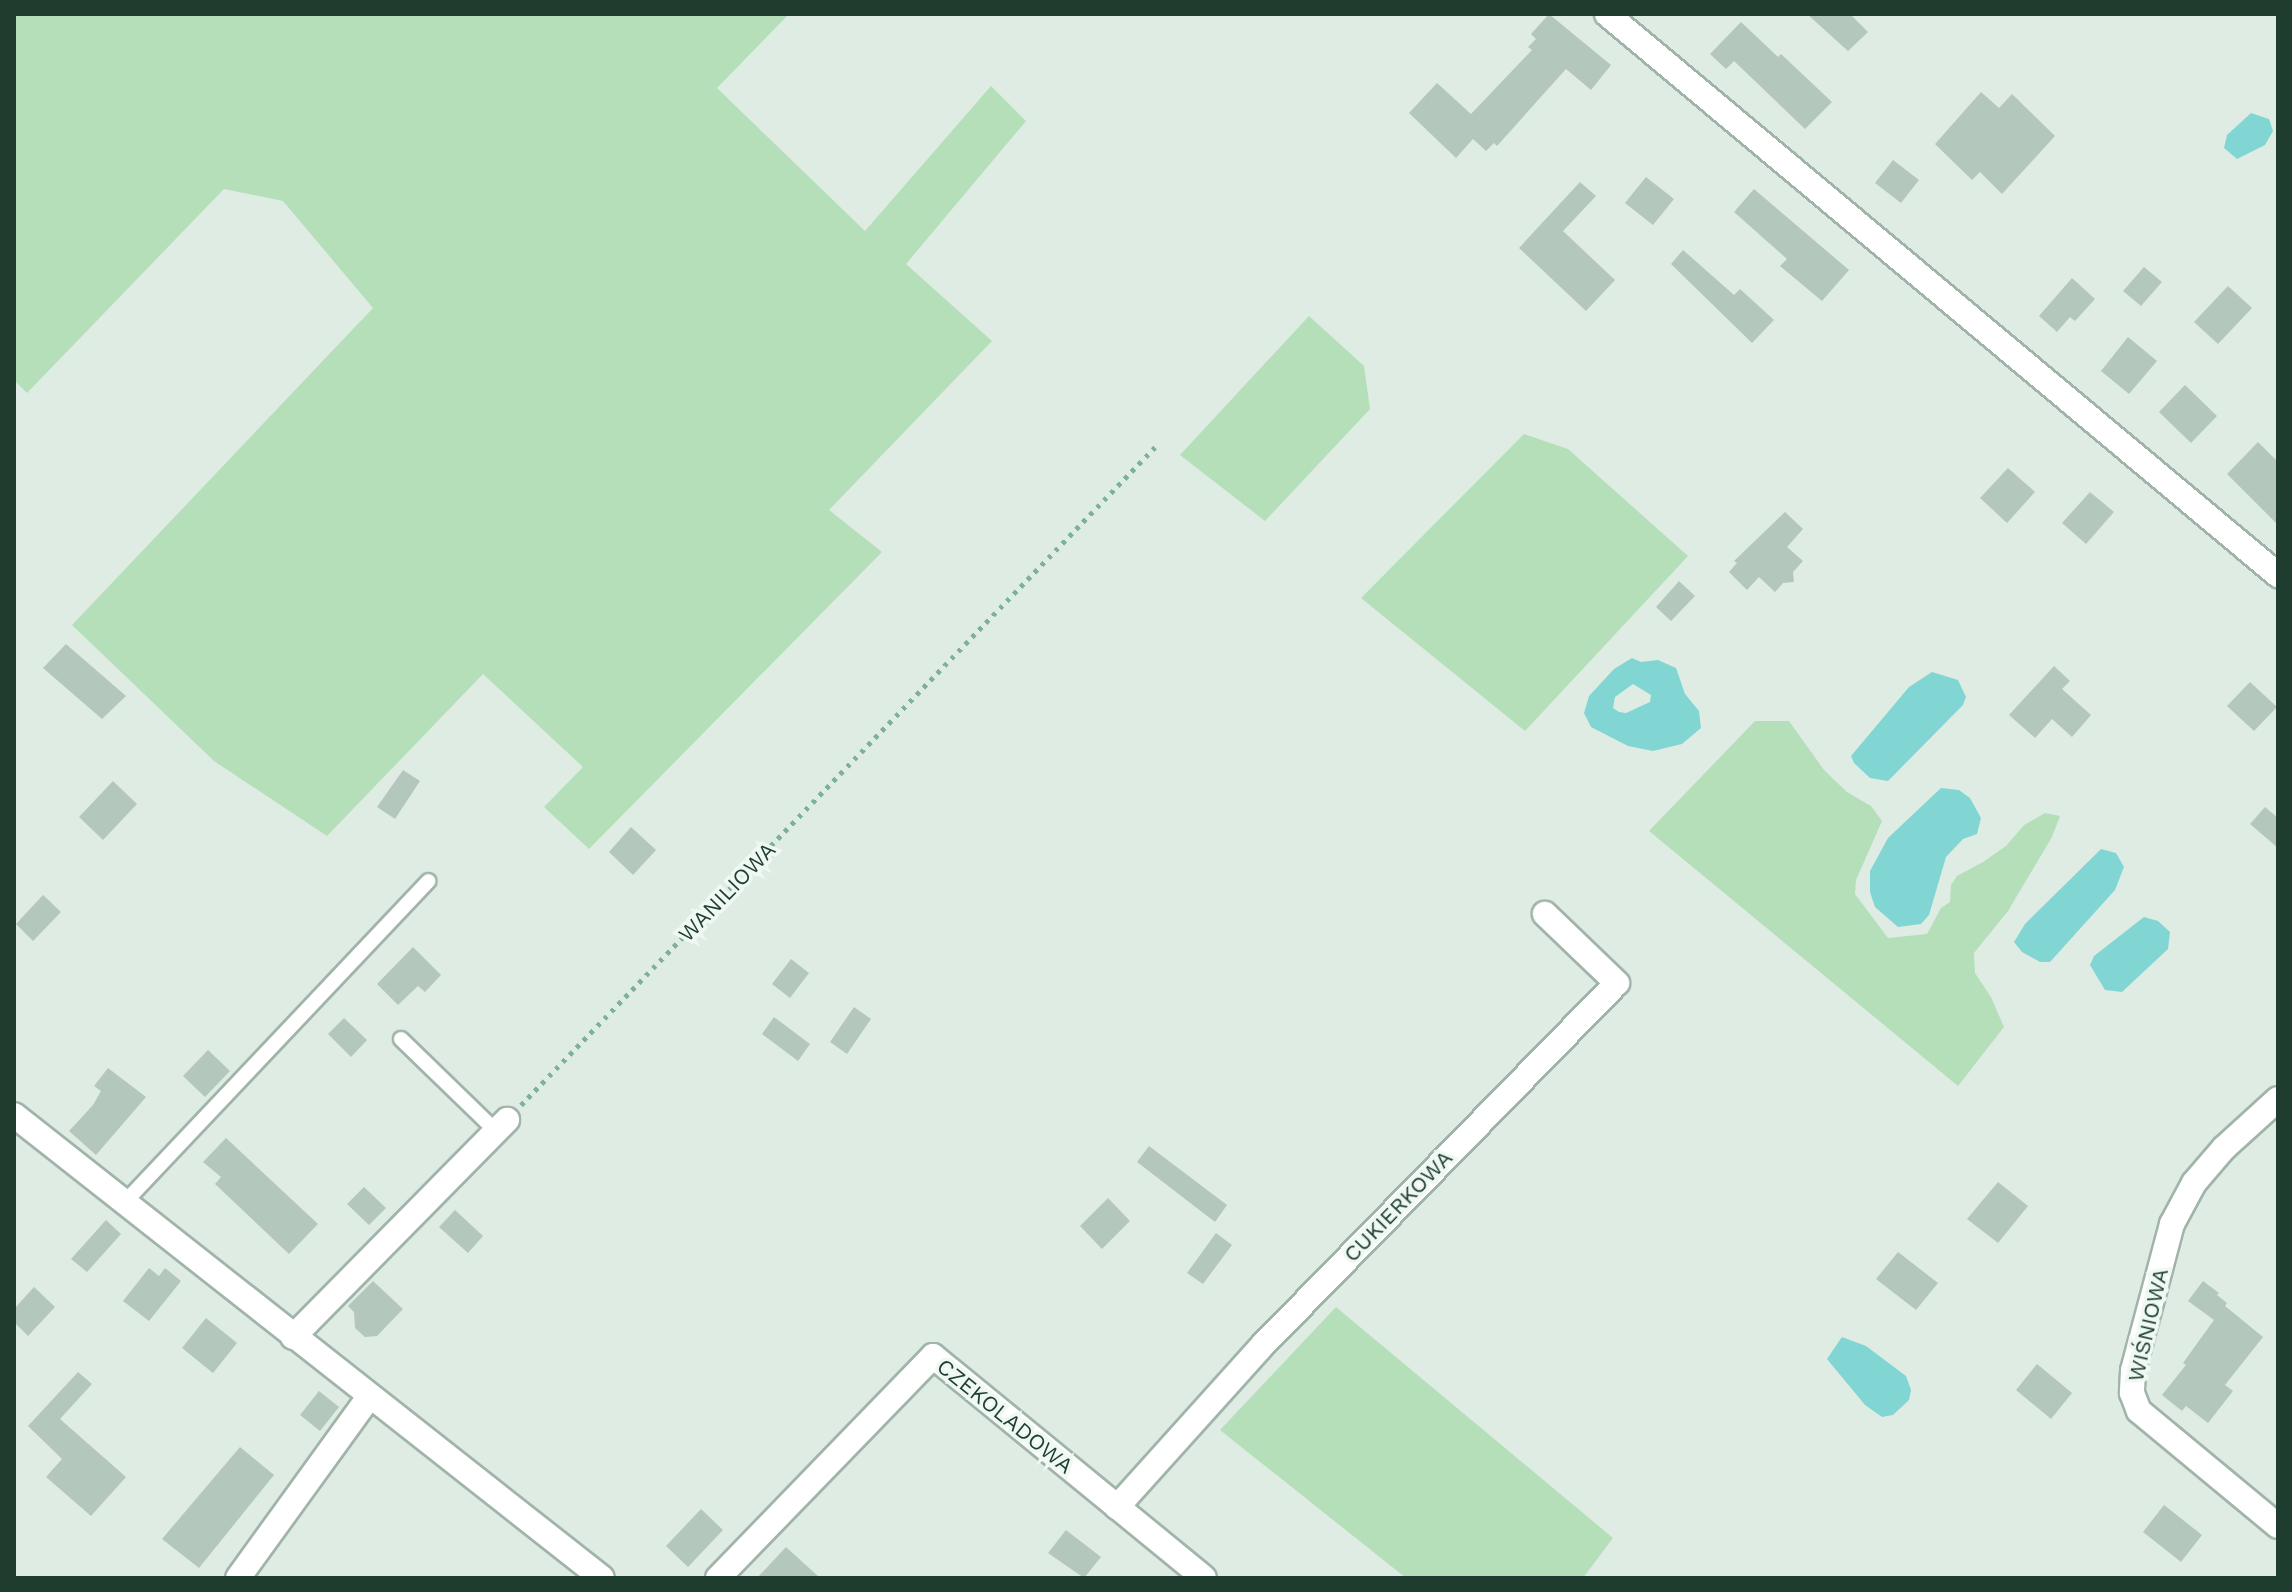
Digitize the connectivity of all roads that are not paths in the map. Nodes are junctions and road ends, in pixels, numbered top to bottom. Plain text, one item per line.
1 (1607, 14) edge
2 (2278, 575) edge
3 (428, 881) dead end
4 (1545, 914) dead end
5 (401, 1039) dead end
6 (2278, 1099) edge
7 (14, 1115) edge
8 (502, 1126) joint
9 (124, 1203) junction
10 (293, 1337) junction
11 (369, 1397) junction
12 (1117, 1507) junction
13 (2278, 1526) edge
14 (238, 1578) edge
15 (602, 1578) edge
16 (718, 1578) edge
17 (1204, 1578) edge

1 - 2 street
3 - 9 lane
4 - 12 street, CUKIERKOWA
5 - 8 lane
6 - 13 street, WIŚNIOWA
7 - 9 street
8 - 10 street
9 - 10 street
10 - 11 street
11 - 14 street
11 - 15 street
12 - 16 street, CZEKOLADOWA
12 - 17 street, CZEKOLADOWA

